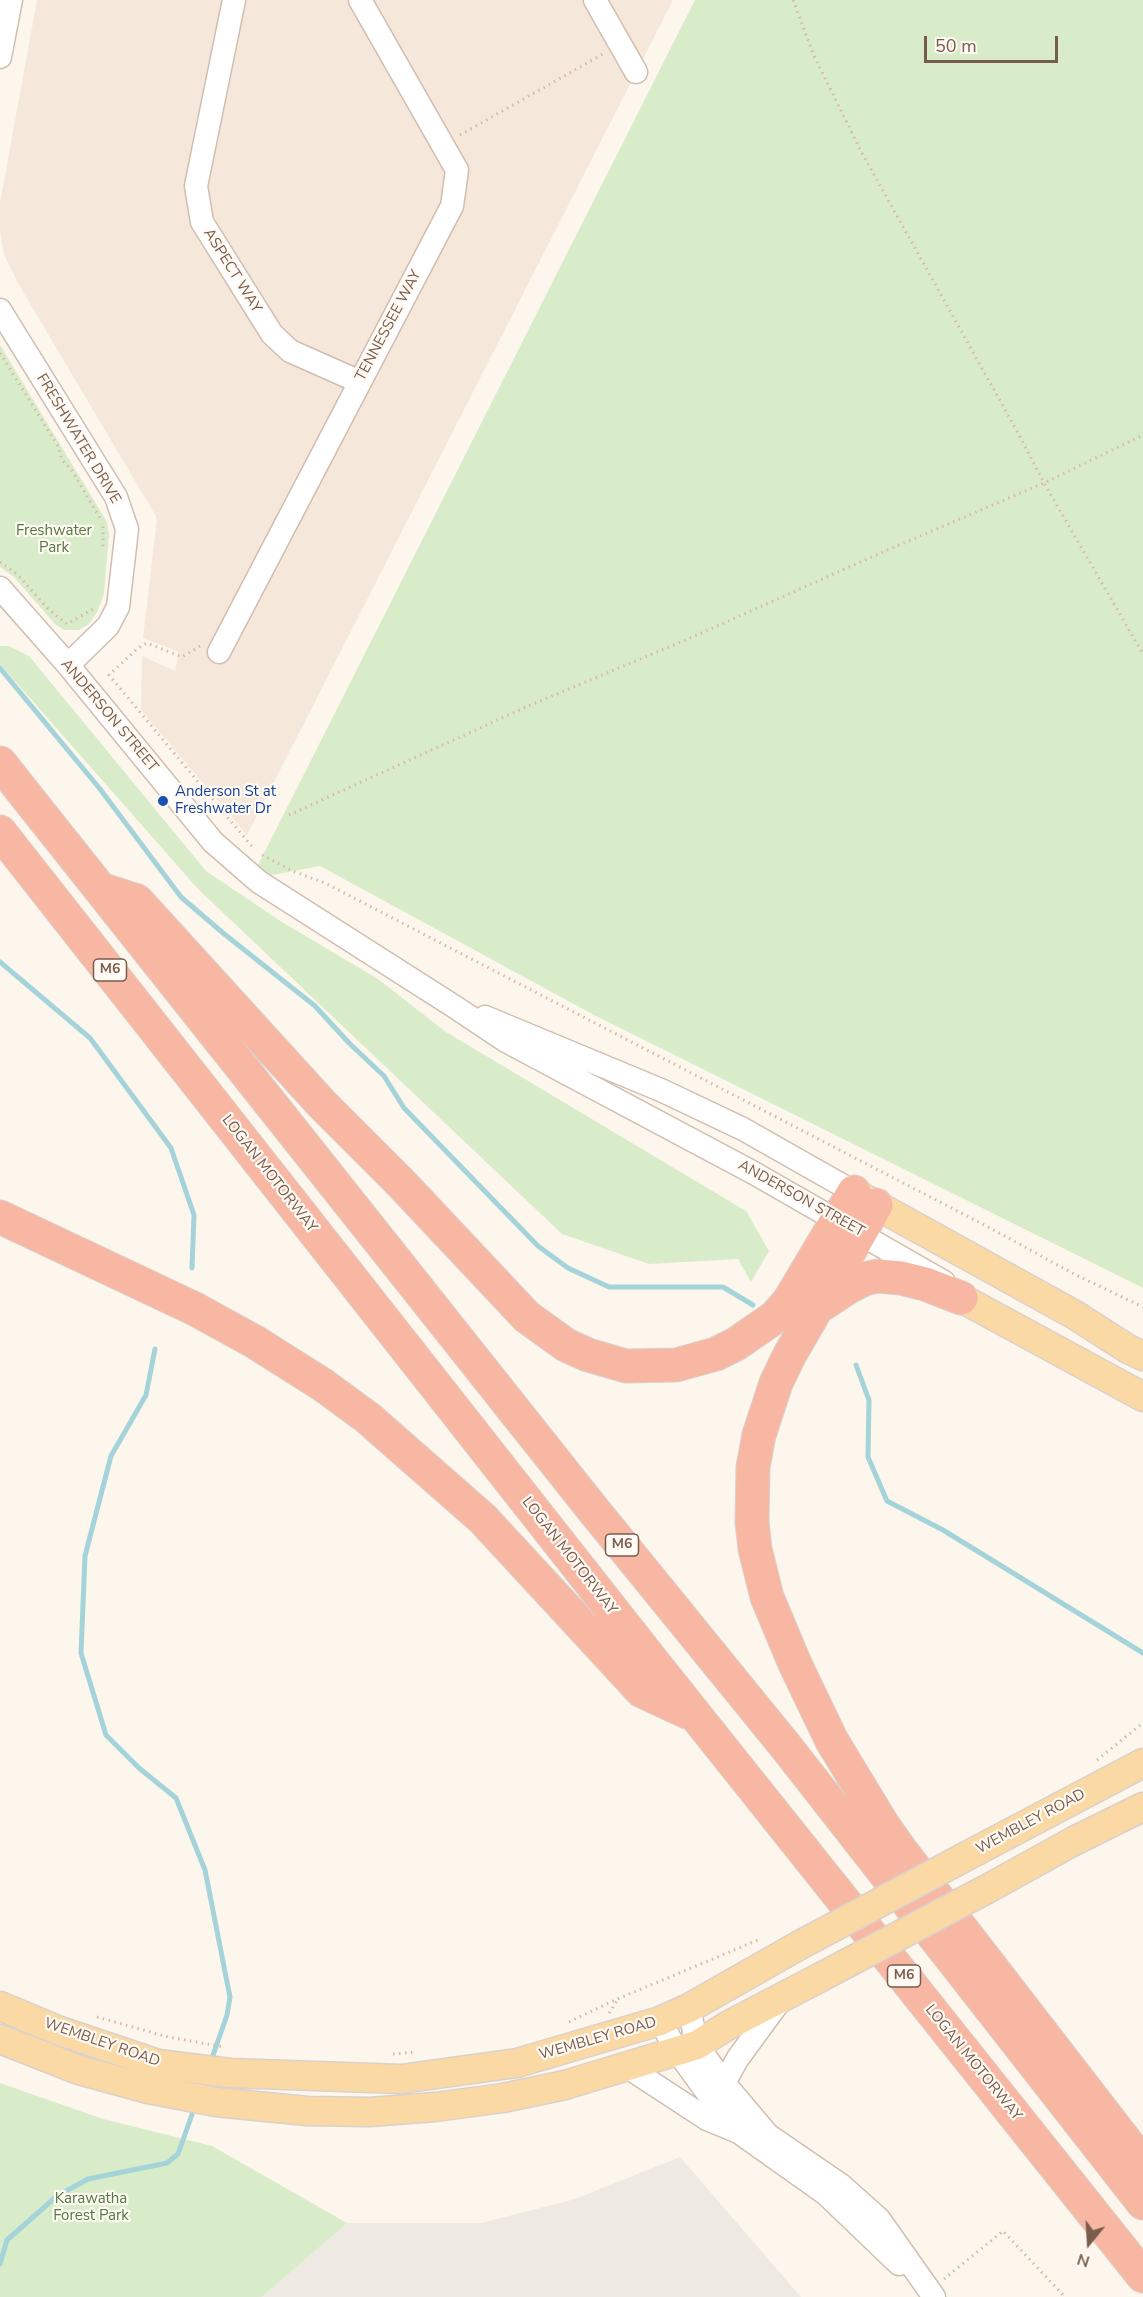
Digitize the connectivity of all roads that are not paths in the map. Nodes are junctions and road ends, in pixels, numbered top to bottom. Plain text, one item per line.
1 (11, 0) edge
2 (234, 0) edge
3 (360, 0) edge
4 (595, 0) edge
5 (0, 57) edge
6 (636, 72) dead end
7 (0, 310) edge
8 (360, 382) junction
9 (0, 588) edge
10 (219, 652) road end
11 (68, 665) junction
12 (0, 763) edge
13 (0, 832) edge
14 (98, 889) junction
15 (455, 1006) junction
16 (857, 1213) junction
17 (0, 1217) edge
18 (961, 1298) junction
19 (819, 1307) junction
20 (1143, 1356) edge
21 (1143, 1397) edge
22 (694, 1715) junction
23 (1143, 1763) edge
24 (1143, 1806) edge
25 (782, 1998) junction
26 (0, 2007) edge
27 (689, 2008) junction
28 (660, 2021) junction
29 (0, 2039) edge
30 (687, 2048) junction
31 (626, 2066) junction
32 (153, 2077) junction
33 (724, 2084) junction
34 (740, 2133) junction
35 (1143, 2164) edge
36 (1143, 2203) edge
37 (1143, 2276) edge
38 (931, 2294) edge

1 - 5 street
2 - 8 street, ASPECT WAY
3 - 8 street, TENNESSEE WAY
4 - 6 street
7 - 11 street, FRESHWATER DRIVE
8 - 10 street, TENNESSEE WAY
9 - 11 street, ANDERSON STREET
11 - 15 street, ANDERSON STREET
12 - 14 highway, M6
13 - 22 highway, LOGAN MOTORWAY / M6
14 - 16 highway
14 - 36 highway, M6
15 - 16 street, ANDERSON STREET
15 - 16 street, ANDERSON STREET
16 - 18 street, ANDERSON STREET
16 - 19 highway
16 - 20 main road, ANDERSON STREET
17 - 22 highway
18 - 19 highway
18 - 21 main road, ANDERSON STREET
19 - 35 highway
22 - 37 highway, LOGAN MOTORWAY / M6
23 - 27 main road, WEMBLEY ROAD, bridge
24 - 25 main road, WEMBLEY ROAD, bridge
25 - 30 main road, WEMBLEY ROAD
25 - 33 street
26 - 32 main road, WEMBLEY ROAD
27 - 28 main road, WEMBLEY ROAD
27 - 30 street
28 - 30 street
28 - 32 main road, WEMBLEY ROAD
29 - 32 main road, WEMBLEY ROAD
30 - 31 main road, WEMBLEY ROAD
30 - 33 street
30 - 34 street
31 - 32 main road, WEMBLEY ROAD
31 - 34 street
33 - 38 street
34 - 38 street

